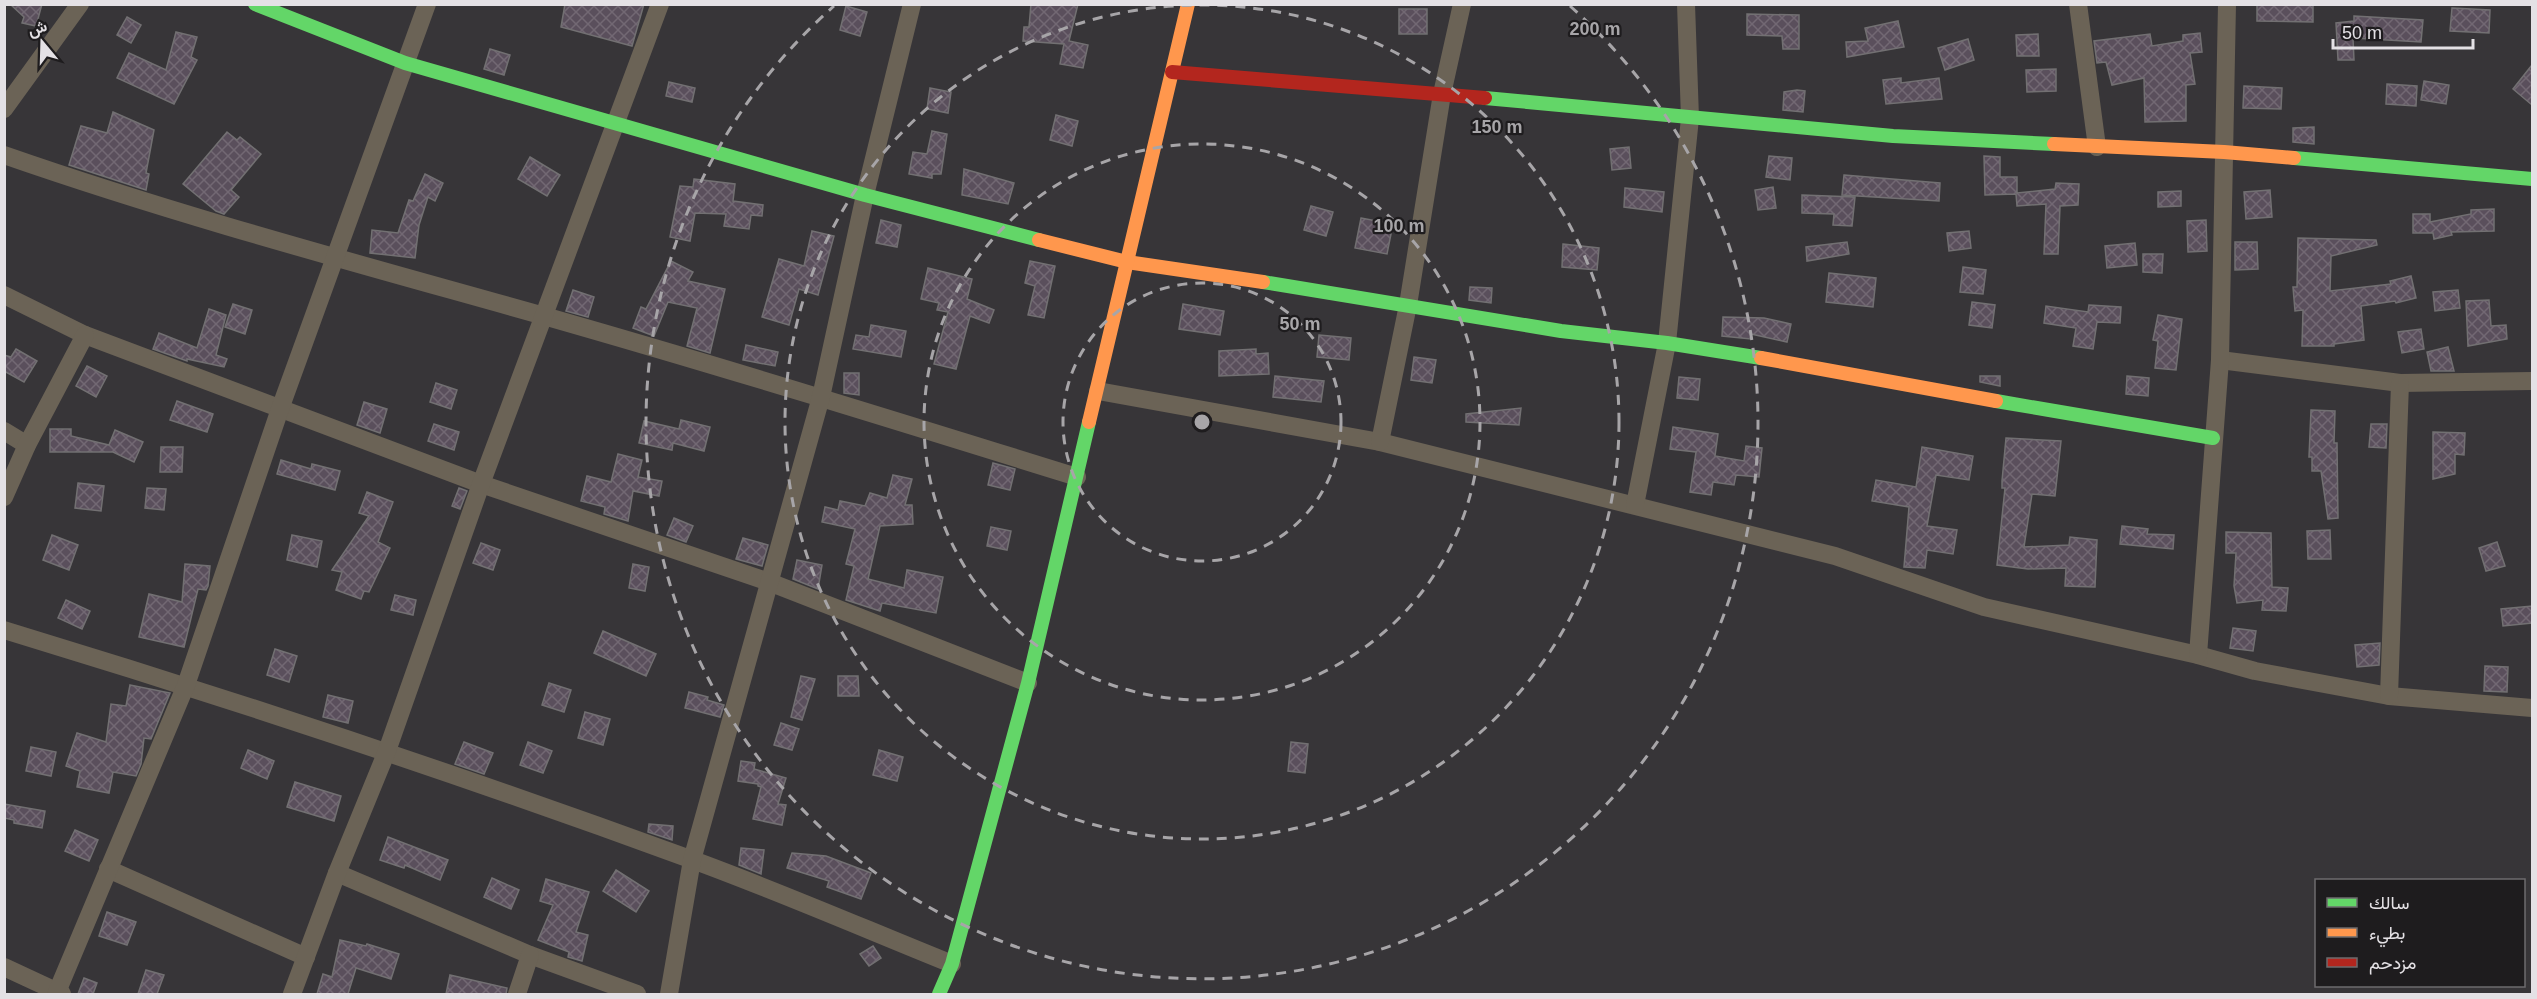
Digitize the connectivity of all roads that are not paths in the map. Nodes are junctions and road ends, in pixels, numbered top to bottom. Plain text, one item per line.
1 (80, 4) edge
2 (255, 4) edge
3 (428, 4) edge
4 (660, 4) edge
5 (912, 4) edge
6 (1188, 4) edge
7 (1462, 4) edge
8 (1686, 4) edge
9 (2078, 4) edge
10 (2227, 4) edge
11 (405, 63) junction
12 (1172, 72) junction
13 (1442, 94) junction
14 (4, 110) edge
15 (1690, 118) junction
16 (618, 123) junction
17 (2097, 147) junction
18 (2224, 152) junction
19 (4, 155) edge
20 (2532, 178) edge
21 (865, 195) junction
22 (333, 258) junction
23 (1127, 262) junction
24 (4, 295) edge
25 (1408, 305) junction
26 (544, 316) junction
27 (85, 335) junction
28 (1666, 343) junction
29 (2220, 360) junction
30 (2532, 381) edge
31 (2400, 383) junction
32 (1098, 391) junction
33 (821, 397) junction
34 (280, 409) junction
35 (4, 431) edge
36 (2213, 438) junction
37 (1380, 441) junction
38 (27, 445) junction
39 (1077, 477) junction
40 (481, 484) junction
41 (4, 497) edge
42 (1635, 505) junction
43 (769, 582) junction
44 (4, 630) edge
45 (2198, 655) junction
46 (1028, 683) junction
47 (186, 685) junction
48 (2389, 696) junction
49 (2532, 708) edge
50 (387, 751) junction
51 (692, 860) junction
52 (108, 869) junction
53 (337, 873) junction
54 (530, 955) junction
55 (306, 957) junction
56 (952, 964) junction
57 (4, 967) edge
58 (59, 993) edge
59 (292, 994) edge
60 (517, 994) edge
61 (638, 994) edge
62 (669, 994) edge
63 (939, 994) edge

1 - 14 street
2 - 11 street
3 - 11 street
4 - 16 street
5 - 21 street
6 - 12 street
7 - 13 street
8 - 15 street
9 - 17 street
10 - 18 street
11 - 16 street
11 - 22 street
12 - 13 street
12 - 23 street
13 - 15 street
13 - 25 street
15 - 17 street
15 - 28 street
16 - 21 street
16 - 26 street
17 - 18 street
18 - 20 street
18 - 29 street
19 - 22 street
21 - 23 street
21 - 33 street
22 - 26 street
22 - 34 street
23 - 25 street
23 - 32 street
24 - 27 street
25 - 28 street
25 - 37 street
26 - 33 street
26 - 40 street
27 - 34 street
27 - 38 street
28 - 36 street
28 - 42 street
29 - 31 street
29 - 36 street
30 - 31 street
31 - 48 street
32 - 37 street
32 - 39 street
33 - 39 street
33 - 43 street
34 - 40 street
34 - 47 street
35 - 38 street
36 - 45 street
37 - 42 street
38 - 41 street
39 - 46 street
40 - 43 street
40 - 50 street
42 - 45 street
43 - 46 street
43 - 51 street
44 - 47 street
45 - 48 street
46 - 56 street
47 - 50 street
47 - 52 street
48 - 49 street
50 - 51 street
50 - 53 street
51 - 56 street
51 - 62 street
52 - 55 street
52 - 58 street
53 - 54 street
53 - 55 street
54 - 60 street
54 - 61 street
55 - 59 street
56 - 63 street
57 - 58 street

